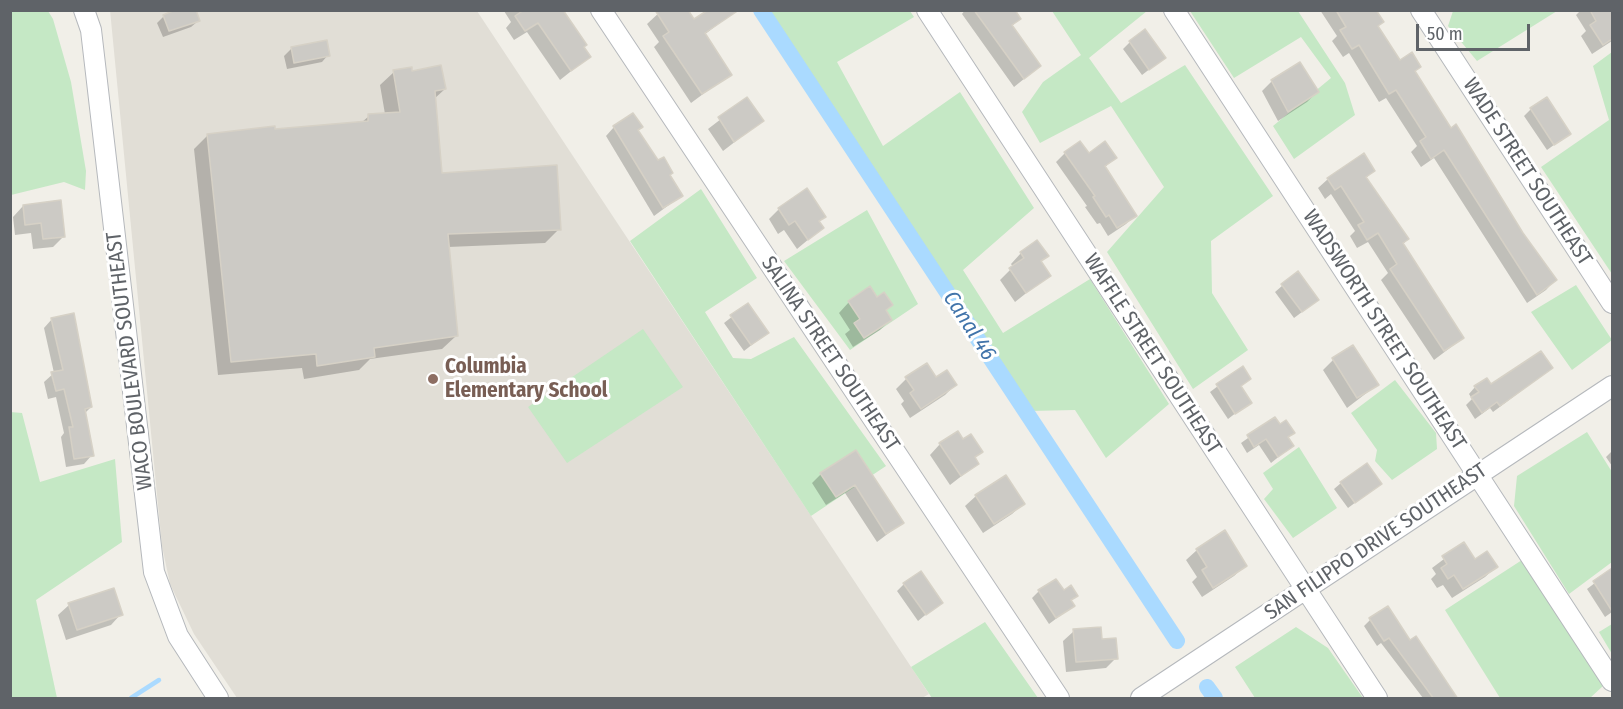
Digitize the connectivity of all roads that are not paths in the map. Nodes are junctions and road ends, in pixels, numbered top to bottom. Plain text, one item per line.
1 (84, 10) edge
2 (601, 10) edge
3 (927, 10) edge
4 (1174, 10) edge
5 (1421, 10) edge
6 (1612, 303) edge
7 (1612, 386) edge
8 (1478, 474) junction
9 (1306, 589) junction
10 (1612, 681) edge
11 (218, 699) edge
12 (1059, 699) edge
13 (1141, 699) edge
14 (1377, 699) edge

1 - 11 street, WACO BOULEVARD SOUTHEAST
2 - 12 street, SALINA STREET SOUTHEAST
3 - 9 street, WAFFLE STREET SOUTHEAST
4 - 8 street, WADSWORTH STREET SOUTHEAST
5 - 6 street, WADE STREET SOUTHEAST
7 - 8 street, SAN FILIPPO DRIVE SOUTHEAST
8 - 9 street, SAN FILIPPO DRIVE SOUTHEAST
8 - 10 street, WADSWORTH STREET SOUTHEAST
9 - 13 street, SAN FILIPPO DRIVE SOUTHEAST
9 - 14 street, WAFFLE STREET SOUTHEAST

